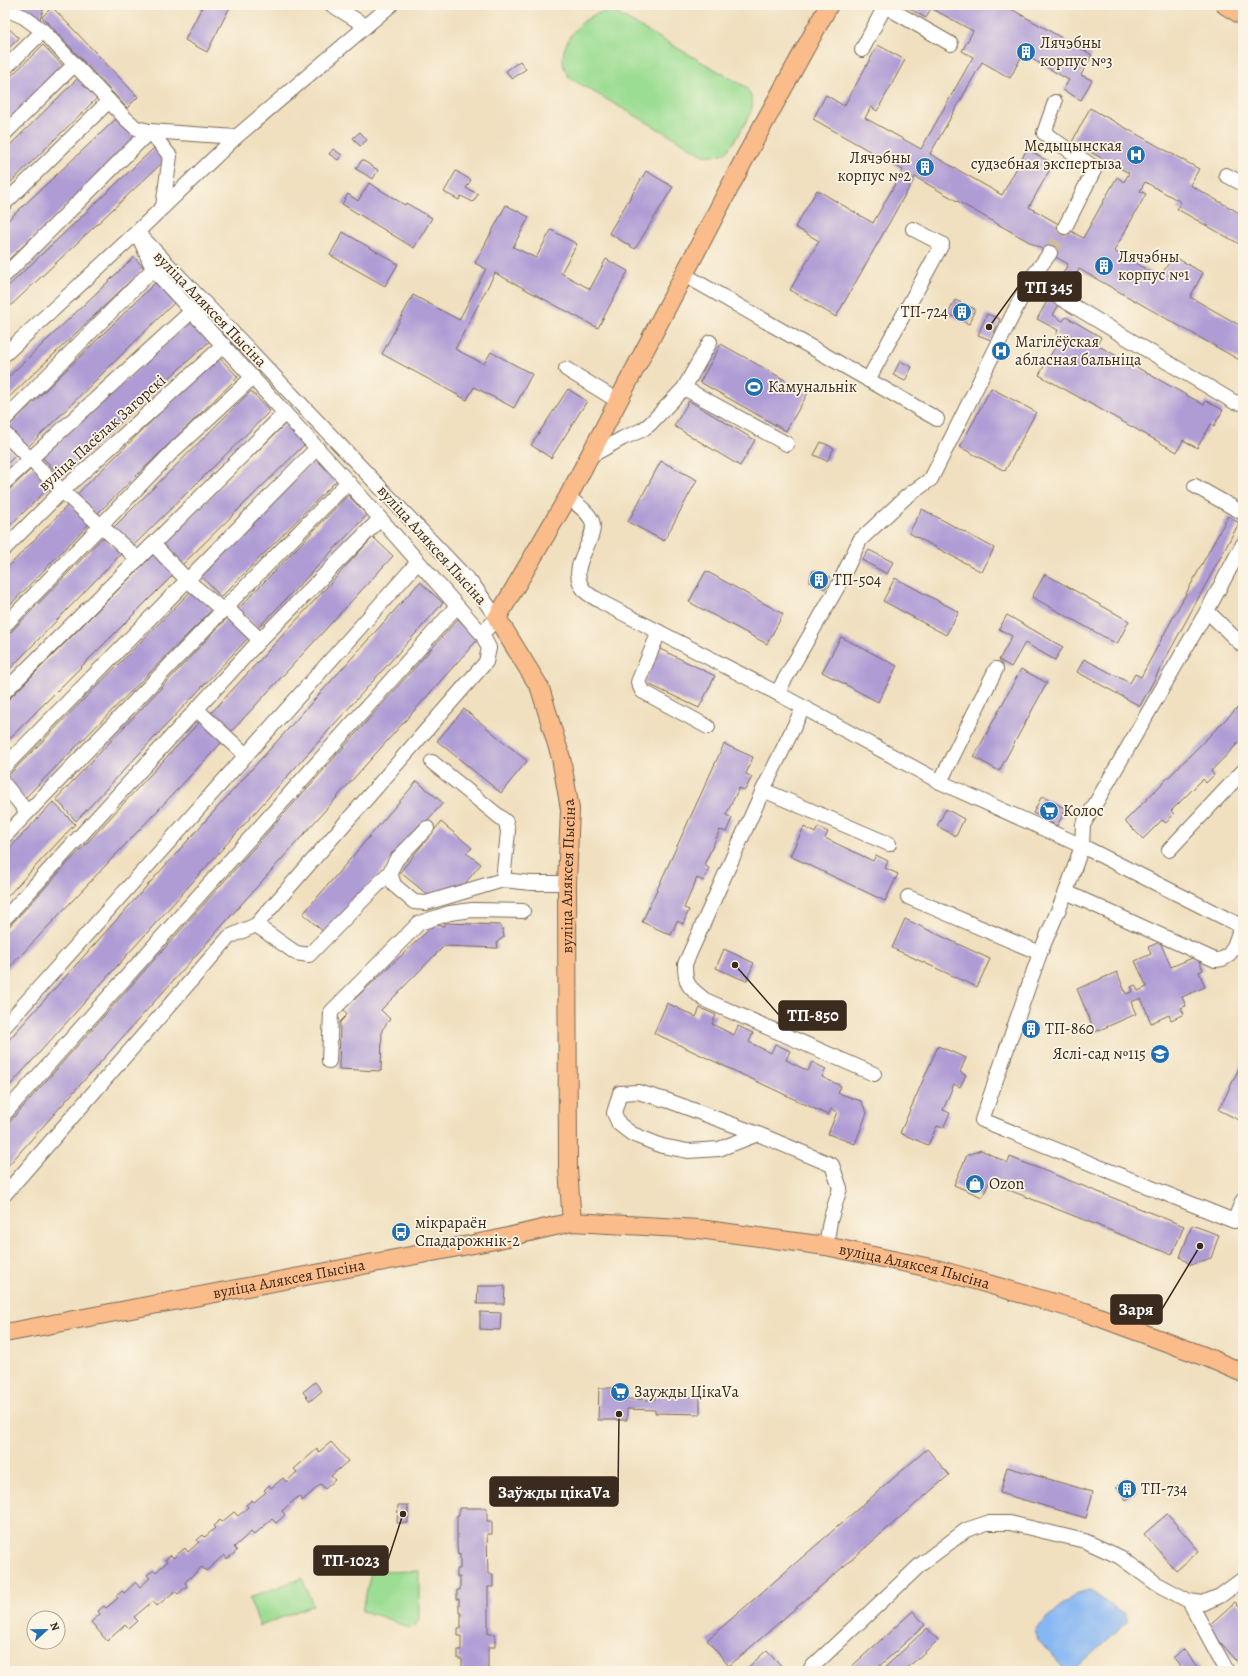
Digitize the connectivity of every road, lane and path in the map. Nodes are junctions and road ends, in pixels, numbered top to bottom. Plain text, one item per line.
1 (332, 5) edge
2 (391, 5) edge
3 (829, 5) edge
4 (1225, 5) edge
5 (884, 6) edge
6 (5, 9) edge
7 (1243, 16) edge
8 (366, 26) junction
9 (42, 31) junction
10 (951, 44) dead end
11 (862, 50) dead end
12 (74, 65) junction
13 (5, 68) edge
14 (109, 101) junction
15 (1056, 102) dead end
16 (150, 131) junction
17 (5, 133) edge
18 (236, 137) junction
19 (1226, 175) dead end
20 (1243, 184) edge
21 (5, 203) edge
22 (163, 207) junction
23 (1065, 228) tunnel mouth
24 (913, 229) dead end
25 (137, 232) junction
26 (1050, 253) tunnel mouth
27 (153, 269) junction
28 (683, 274) junction
29 (5, 276) edge
30 (1030, 280) junction
31 (192, 310) junction
32 (710, 342) dead end
33 (224, 345) junction
34 (5, 354) edge
35 (566, 369) dead end
36 (253, 377) junction
37 (868, 380) junction
38 (684, 388) junction
39 (618, 401) junction
40 (1243, 403) edge
41 (285, 413) junction
42 (5, 419) edge
43 (937, 420) dead end
44 (5, 434) edge
45 (787, 444) dead end
46 (317, 448) junction
47 (30, 458) junction
48 (587, 458) junction
49 (5, 482) edge
50 (348, 482) junction
51 (1195, 486) dead end
52 (62, 491) junction
53 (568, 497) junction
54 (1243, 513) edge
55 (380, 519) junction
56 (101, 526) junction
57 (1243, 544) edge
58 (154, 545) junction
59 (5, 548) edge
60 (138, 558) junction
61 (418, 562) junction
62 (187, 580) junction
63 (457, 606) junction
64 (224, 609) junction
65 (1207, 611) junction
66 (497, 618) junction
67 (5, 625) edge
68 (659, 632) junction
69 (482, 634) junction
70 (260, 640) junction
71 (1243, 646) edge
72 (996, 669) dead end
73 (5, 691) edge
74 (778, 693) junction
75 (802, 708) junction
76 (196, 709) junction
77 (708, 727) dead end
78 (246, 755) junction
79 (432, 762) dead end
80 (5, 766) edge
81 (1243, 772) edge
82 (940, 782) junction
83 (5, 785) edge
84 (763, 790) junction
85 (27, 812) junction
86 (427, 828) dead end
87 (5, 836) edge
88 (889, 844) dead end
89 (1082, 846) junction
90 (1169, 850) dead end
91 (390, 872) junction
92 (503, 880) junction
93 (567, 883) junction
94 (1066, 892) junction
95 (908, 897) dead end
96 (523, 911) dead end
97 (5, 918) edge
98 (256, 925) junction
99 (1242, 927) edge
100 (1040, 953) junction
101 (5, 1026) edge
102 (329, 1062) dead end
103 (874, 1074) dead end
104 (5, 1113) edge
105 (758, 1134) junction
106 (5, 1194) edge
107 (1243, 1200) edge
108 (572, 1222) junction
109 (826, 1246) junction
110 (5, 1333) edge
111 (1242, 1371) edge
112 (1243, 1579) edge
113 (1189, 1601) junction
114 (811, 1668) dead end
115 (1227, 1671) edge

1 - 8 street
2 - 8 street
3 - 28 main road
4 - 7 main road
5 - 10 street
5 - 11 street
6 - 9 street
8 - 18 street
9 - 12 street
9 - 13 street
12 - 14 street
12 - 17 street
14 - 16 street
14 - 21 street
15 - 23 street
16 - 18 street
16 - 22 street
16 - 29 street
18 - 22 street
19 - 20 street
22 - 25 street
24 - 37 street
25 - 27 street
25 - 34 street
25 - 66 street, вуліца Аляксея Пысіна
26 - 30 street
27 - 31 street
27 - 42 street
28 - 37 street
28 - 39 main road
30 - 40 street
30 - 74 street
31 - 33 street
31 - 47 street
32 - 38 street
33 - 36 street
33 - 52 street, вуліца Пасёлак Загорскі
35 - 39 street
36 - 41 street
36 - 56 street
37 - 43 street
38 - 45 street
38 - 48 street
39 - 48 main road
41 - 46 street
41 - 58 street
44 - 47 street
46 - 50 street
46 - 62 street
47 - 49 street
47 - 52 street
48 - 53 main road
50 - 55 street
50 - 64 street
51 - 54 street
52 - 56 street
52 - 59 street, вуліца Пасёлак Загорскі
53 - 66 main road
53 - 68 street
55 - 61 street
55 - 70 street
56 - 60 street
56 - 67 street
57 - 65 street
58 - 60 street
58 - 62 street
60 - 73 street
61 - 63 street
61 - 78 street
62 - 64 street
62 - 80 street
63 - 69 street
63 - 104 street
64 - 70 street
64 - 85 street
65 - 71 street
65 - 89 street
66 - 69 street
66 - 93 main road, вуліца Аляксея Пысіна
68 - 74 street
68 - 77 street
69 - 98 street
70 - 76 street
72 - 82 street
74 - 75 street
75 - 82 street
75 - 84 street
76 - 78 street
76 - 97 street
78 - 101 street
79 - 92 street
81 - 90 street
82 - 89 street
83 - 85 street
84 - 88 street
84 - 103 street
85 - 87 street
86 - 91 street
89 - 94 street
89 - 99 street
91 - 92 street
91 - 98 street
92 - 93 street
93 - 108 main road, вуліца Аляксея Пысіна
94 - 99 street
94 - 100 street
95 - 100 street
96 - 102 street
98 - 106 street
100 - 107 street
105 - 105 street
105 - 109 street
108 - 109 main road, вуліца Аляксея Пысіна
108 - 110 main road, вуліца Аляксея Пысіна
109 - 111 main road, вуліца Аляксея Пысіна
112 - 113 street
113 - 114 street
113 - 115 street

